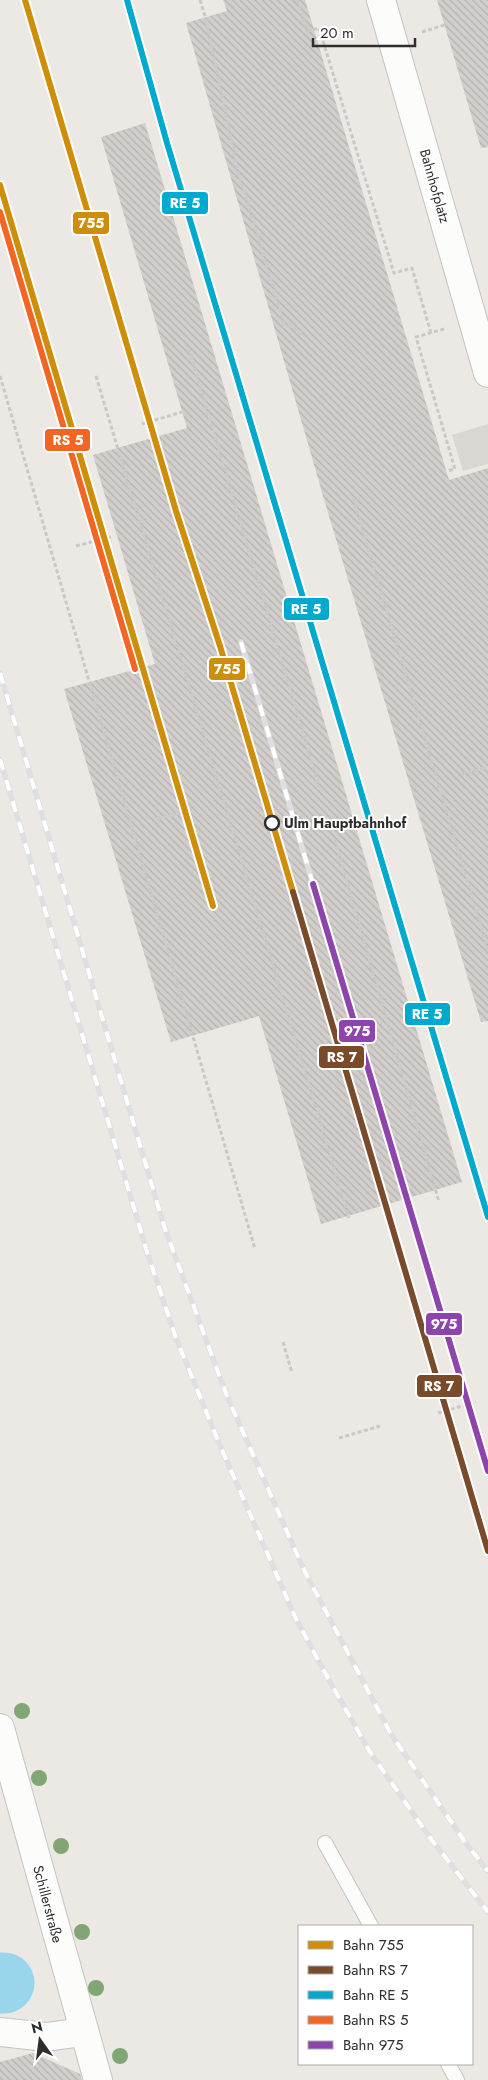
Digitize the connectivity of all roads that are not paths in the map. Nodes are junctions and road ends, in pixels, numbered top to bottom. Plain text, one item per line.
1 (381, 0) edge
2 (488, 373) edge
3 (0, 1728) edge
4 (324, 1843) dead end
5 (370, 1925) edge
6 (0, 2032) edge
7 (83, 2032) junction
8 (449, 2065) edge
9 (98, 2080) edge
10 (457, 2080) edge

1 - 2 street, Bahnhofplatz
3 - 7 street, Schillerstraße
4 - 5 lane
6 - 7 street
7 - 9 street, Schillerstraße
8 - 10 lane

